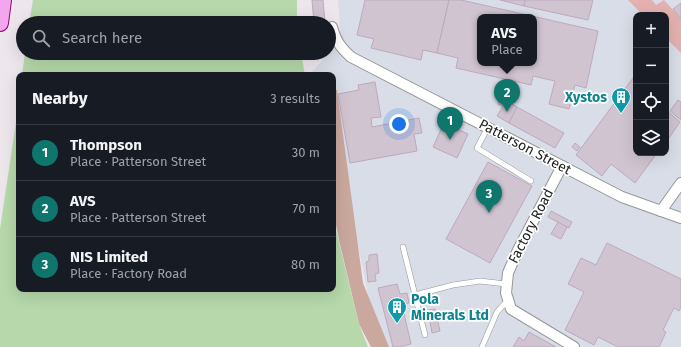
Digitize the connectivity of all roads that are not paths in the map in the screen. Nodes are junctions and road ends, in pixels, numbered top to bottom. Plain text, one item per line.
1 (3, 0) edge
2 (0, 23) edge
3 (336, 39) edge
4 (488, 127) junction
5 (562, 166) junction
6 (531, 181) dead end
7 (681, 183) edge
8 (661, 211) junction
9 (681, 218) edge
10 (403, 247) dead end
11 (506, 284) junction
12 (416, 295) junction
13 (508, 300) junction
14 (426, 335) dead end
15 (482, 347) edge
16 (574, 347) edge

1 - 2 main road
3 - 4 street, Patterson Street
4 - 5 street, Patterson Street
4 - 6 lane
5 - 8 street, Patterson Street
5 - 11 street, Factory Road
7 - 8 street
8 - 9 street, Patterson Street
10 - 12 lane
11 - 12 lane
11 - 13 street, Factory Road
12 - 14 lane
13 - 15 lane
13 - 16 street

